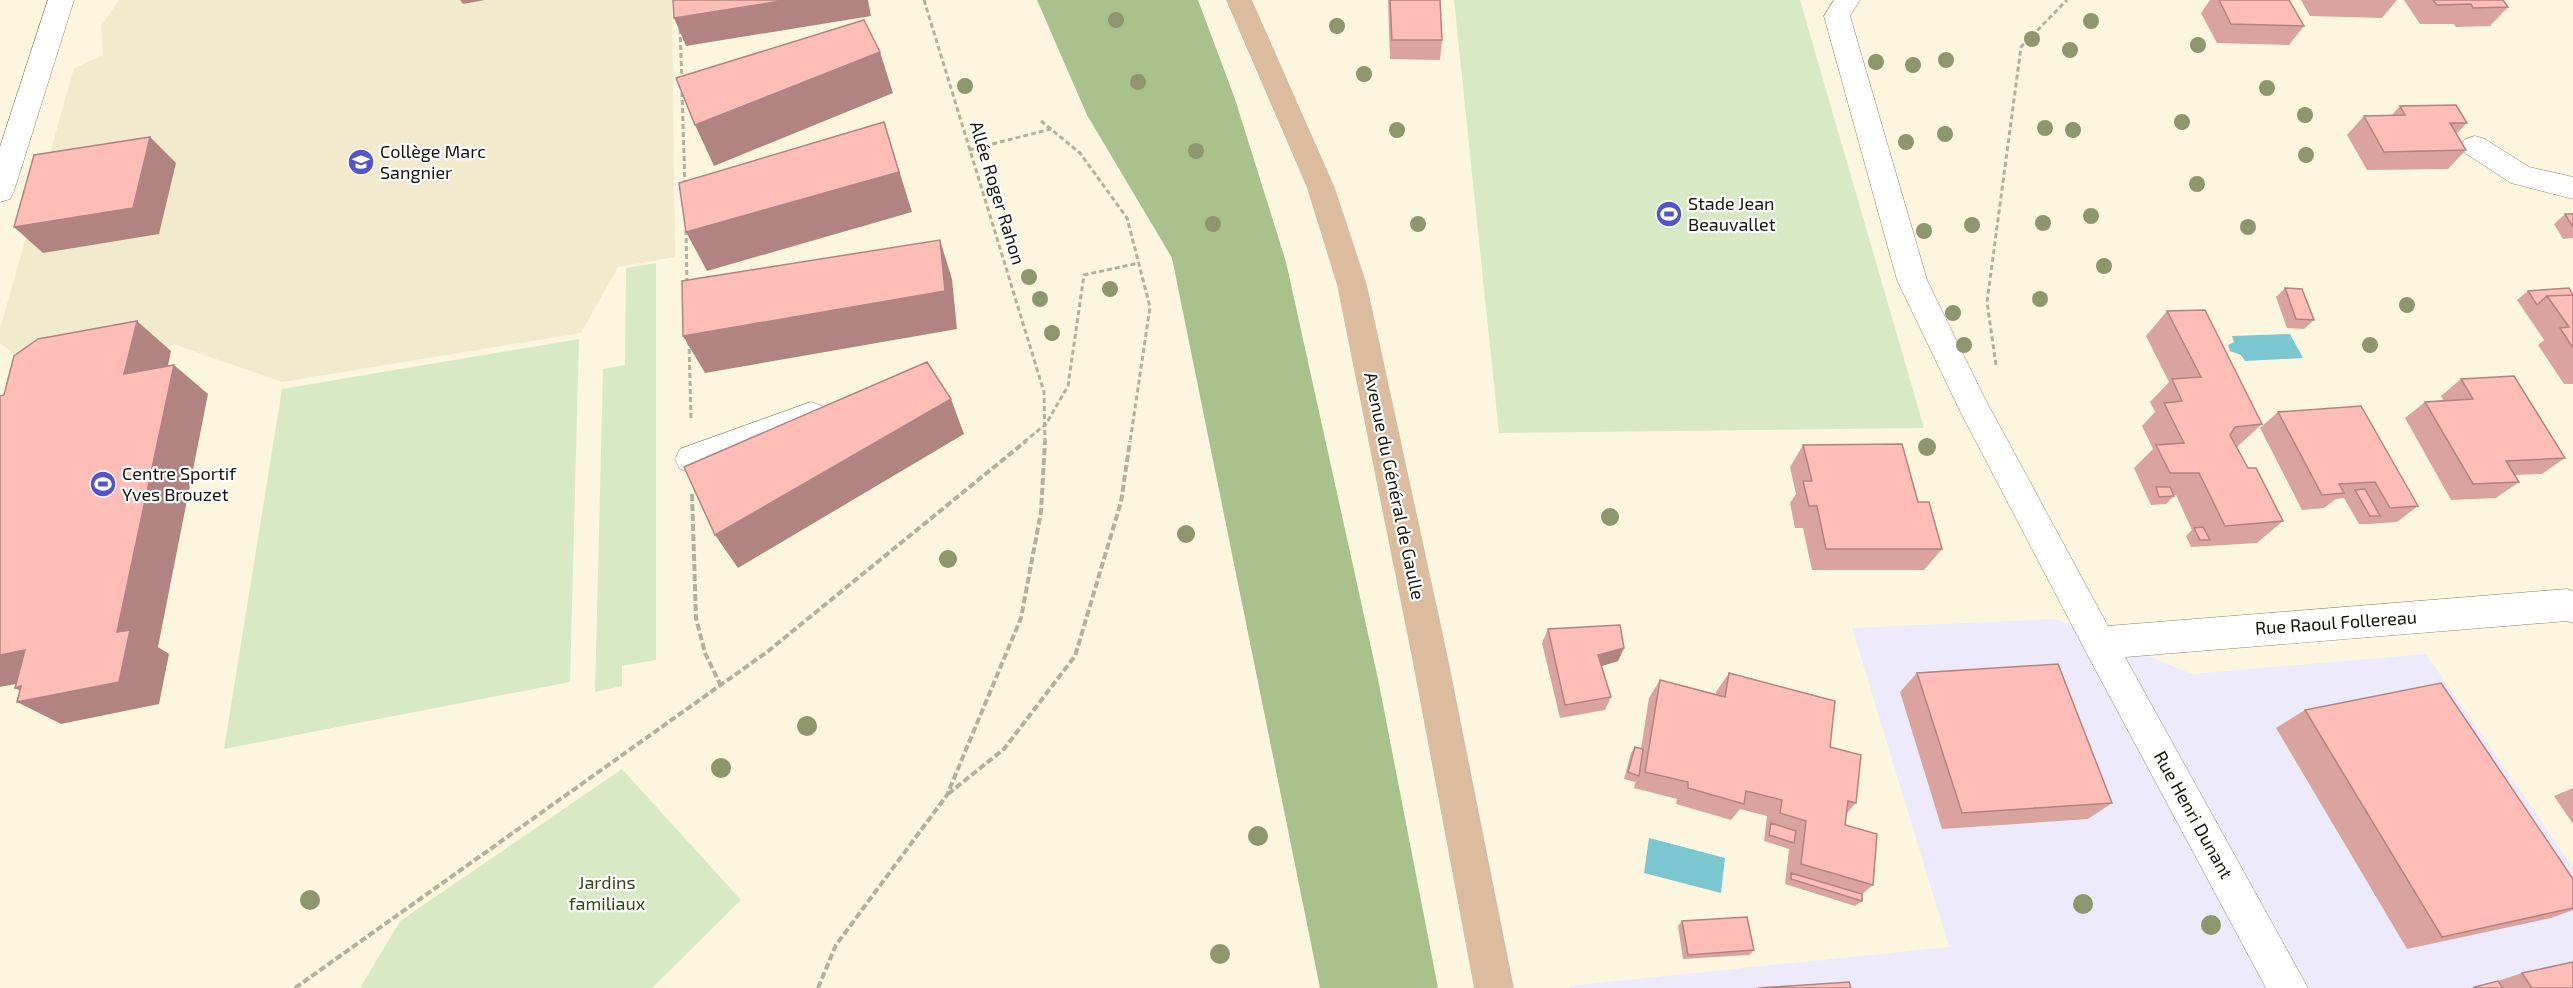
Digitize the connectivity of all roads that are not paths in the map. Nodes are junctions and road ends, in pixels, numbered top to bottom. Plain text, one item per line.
1 (61, 0) edge
2 (1239, 0) edge
3 (1847, 0) edge
4 (2475, 146) dead end
5 (2573, 188) edge
6 (0, 191) edge
7 (836, 405) edge
8 (692, 459) road end
9 (2573, 607) edge
10 (2098, 643) junction
11 (1494, 988) edge
12 (2288, 988) edge

1 - 6 street
2 - 11 main road, Avenue du Général de Gaulle
3 - 10 street, Rue Henri Dunant
4 - 5 street
7 - 8 street
9 - 10 street, Rue Raoul Follereau
10 - 12 street, Rue Henri Dunant

